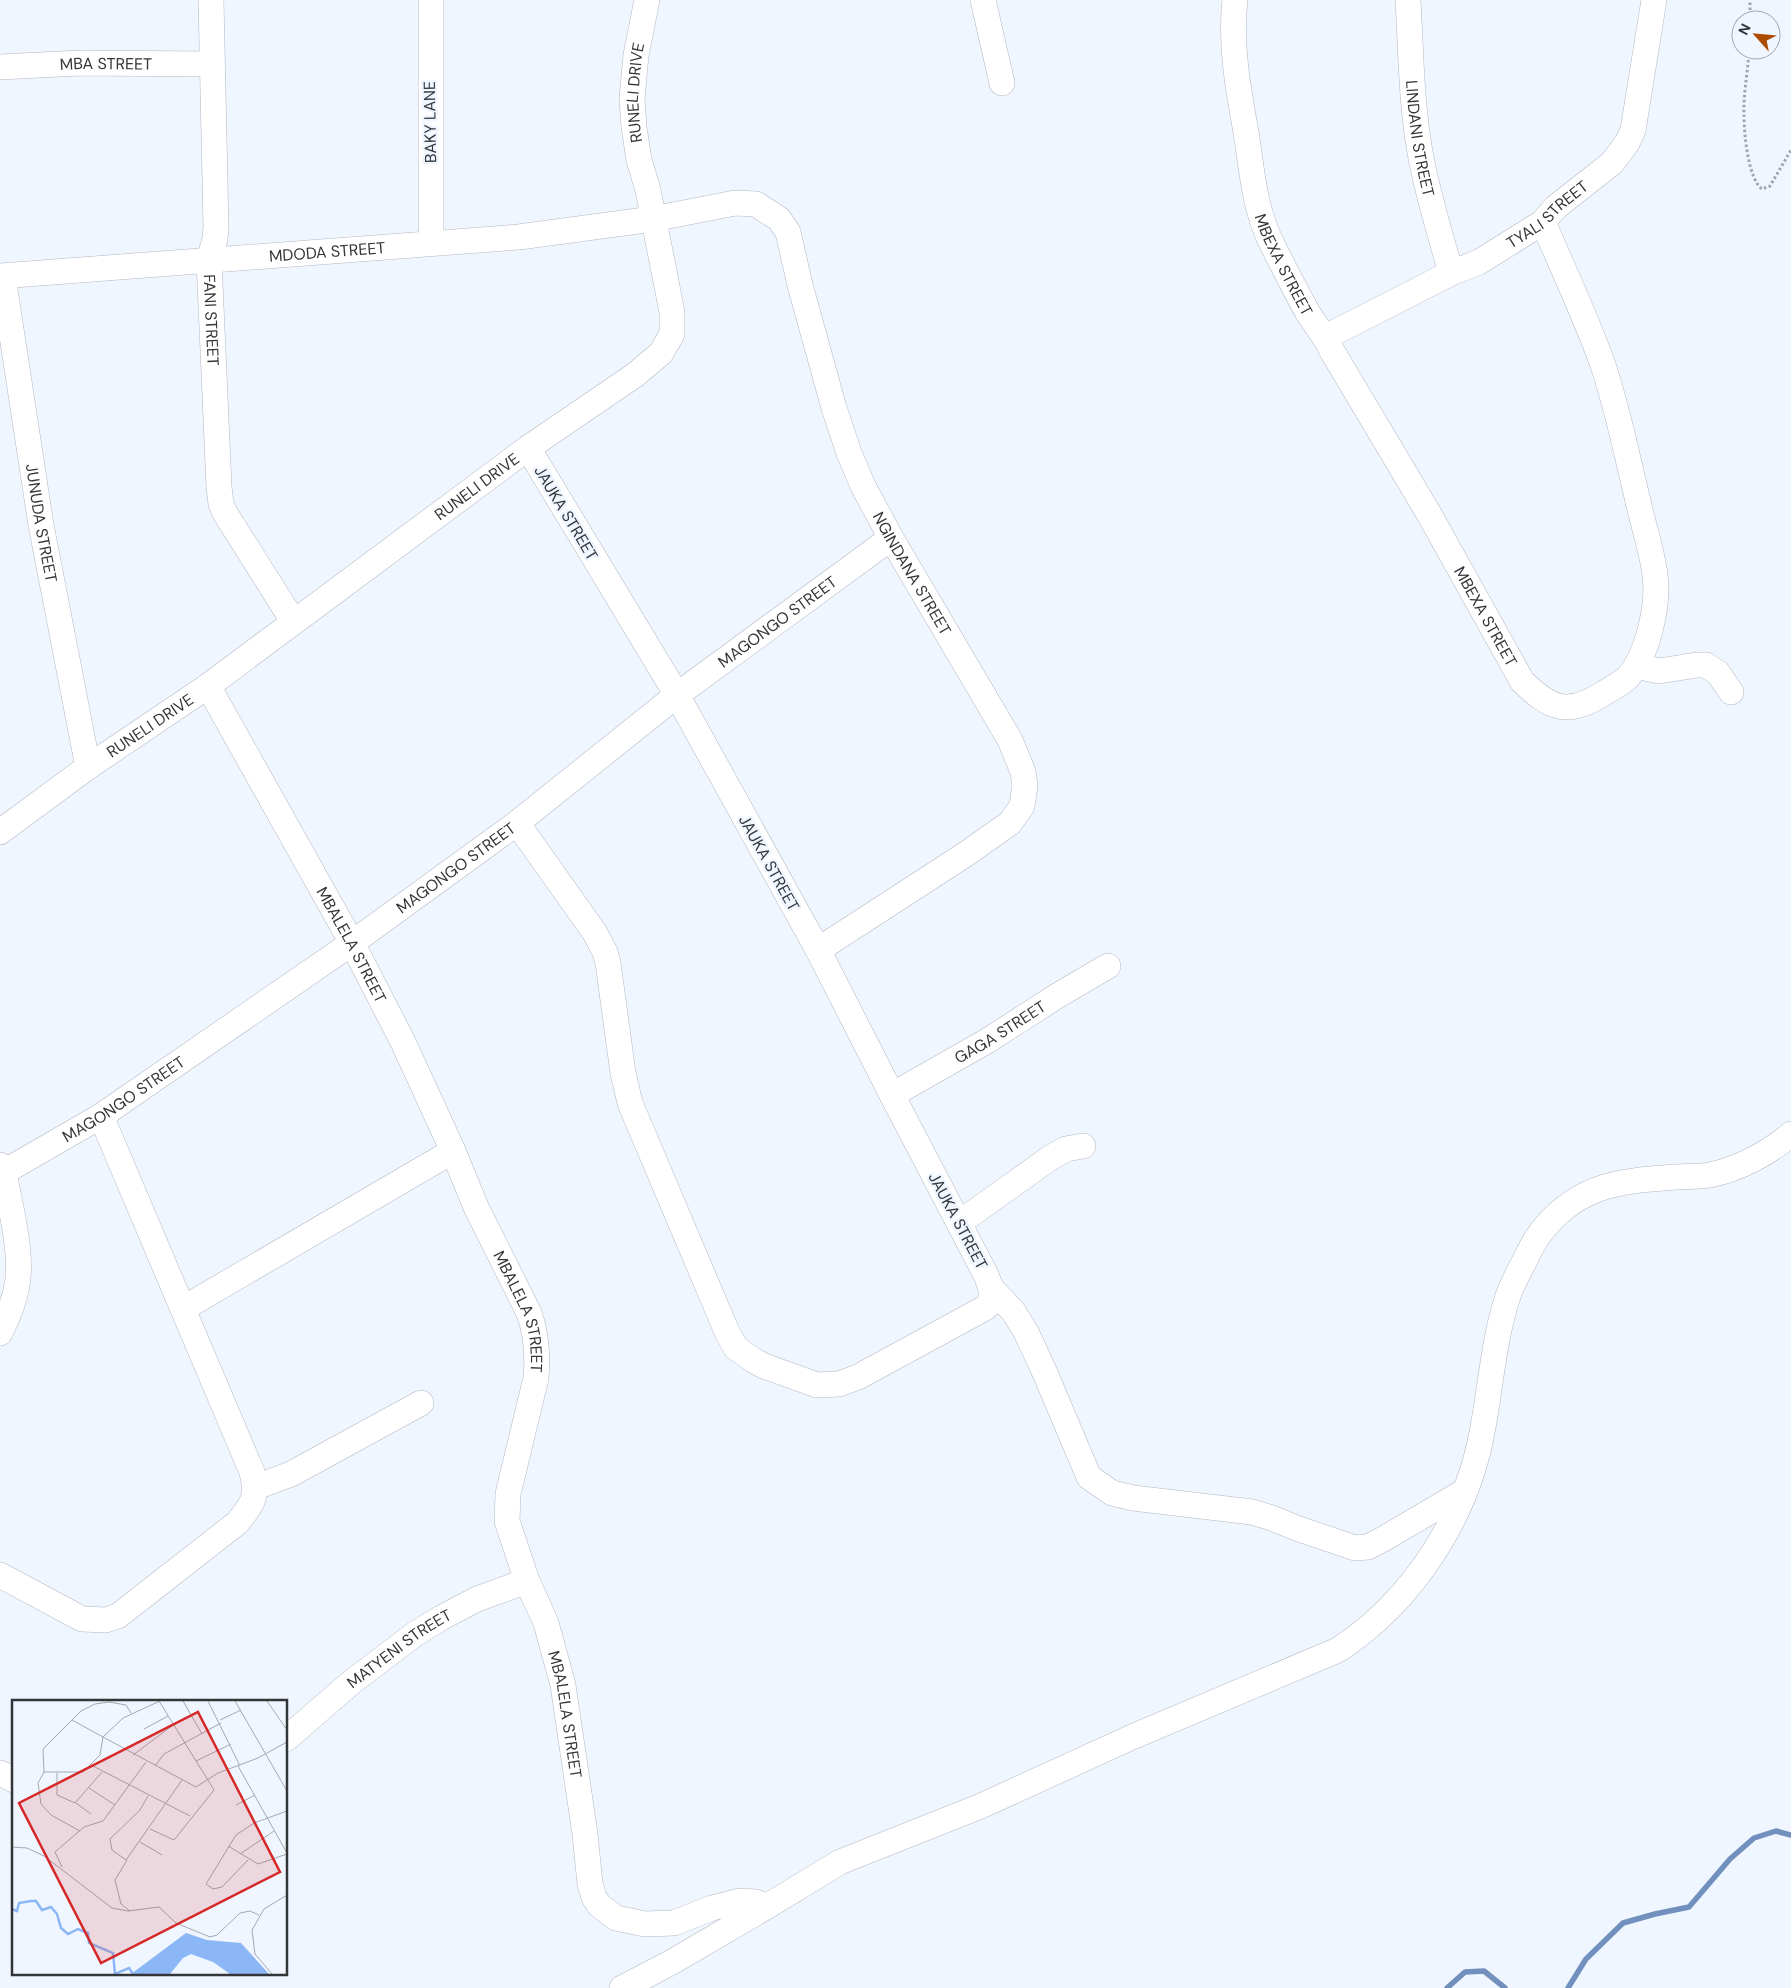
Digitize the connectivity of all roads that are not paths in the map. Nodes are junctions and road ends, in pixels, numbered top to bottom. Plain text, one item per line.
1 (211, 0) edge
2 (430, 0) edge
3 (647, 0) edge
4 (983, 0) edge
5 (1235, 0) edge
6 (1408, 0) edge
7 (1654, 0) edge
8 (211, 64) junction
9 (0, 67) edge
10 (1002, 83) dead end
11 (653, 219) junction
12 (1544, 222) junction
13 (431, 243) junction
14 (208, 260) junction
15 (1451, 273) junction
16 (2, 277) edge
17 (1326, 337) junction
18 (528, 448) junction
19 (891, 538) junction
20 (293, 621) junction
21 (1636, 666) junction
22 (208, 686) junction
23 (1731, 692) dead end
24 (677, 695) junction
25 (88, 767) junction
26 (517, 823) junction
27 (0, 832) edge
28 (352, 944) junction
29 (818, 950) junction
30 (1108, 966) dead end
31 (892, 1095) junction
32 (101, 1116) junction
33 (1791, 1134) edge
34 (1083, 1146) dead end
35 (453, 1151) junction
36 (2, 1168) edge
37 (959, 1223) junction
38 (992, 1288) junction
39 (184, 1308) junction
40 (0, 1333) edge
41 (421, 1403) dead end
42 (256, 1487) junction
43 (1465, 1490) junction
44 (0, 1574) edge
45 (526, 1581) junction
46 (288, 1737) edge
47 (0, 1773) edge
48 (12, 1779) edge
49 (766, 1907) junction
50 (622, 1988) edge

1 - 8 street, FANI STREET
2 - 13 street, BAKY LANE
3 - 11 street, RUNELI DRIVE
4 - 10 street
5 - 17 street, MBEXA STREET
6 - 15 street, LINDANI STREET
7 - 12 street, TYALI STREET
8 - 9 street, MBA STREET
8 - 14 street, FANI STREET
11 - 13 street, MDODA STREET
11 - 18 street, RUNELI DRIVE
11 - 19 street, NGINDANA STREET
12 - 15 street, TYALI STREET
12 - 21 street, MBEXA STREET
13 - 14 street, MDODA STREET
14 - 16 street, MDODA STREET
14 - 20 street, FANI STREET
15 - 17 street, TYALI STREET
16 - 25 street, JUNUDA STREET
17 - 21 street, MBEXA STREET
18 - 20 street, RUNELI DRIVE
18 - 24 street, JAUKA STREET
19 - 24 street, MAGONGO STREET
19 - 29 street, NGINDANA STREET
20 - 22 street, RUNELI DRIVE
21 - 23 street
22 - 25 street, RUNELI DRIVE
22 - 28 street, MBALELA STREET
24 - 26 street, MAGONGO STREET
24 - 29 street, JAUKA STREET
25 - 27 street, RUNELI DRIVE
26 - 28 street, MAGONGO STREET
26 - 38 street, JAUKA STREET
28 - 32 street, MAGONGO STREET
28 - 35 street, MBALELA STREET
29 - 31 street, JAUKA STREET
30 - 31 street, GAGA STREET
31 - 37 street, JAUKA STREET
32 - 36 street, MAGONGO STREET
32 - 39 street
33 - 43 street
34 - 37 street
35 - 39 street
35 - 45 street, MBALELA STREET
36 - 40 street
37 - 38 street, JAUKA STREET
38 - 43 street, JAUKA STREET
39 - 42 street
41 - 42 street
42 - 44 street
43 - 49 street
45 - 46 street, MATYENI STREET
45 - 49 street, MBALELA STREET
47 - 48 street
49 - 50 street

